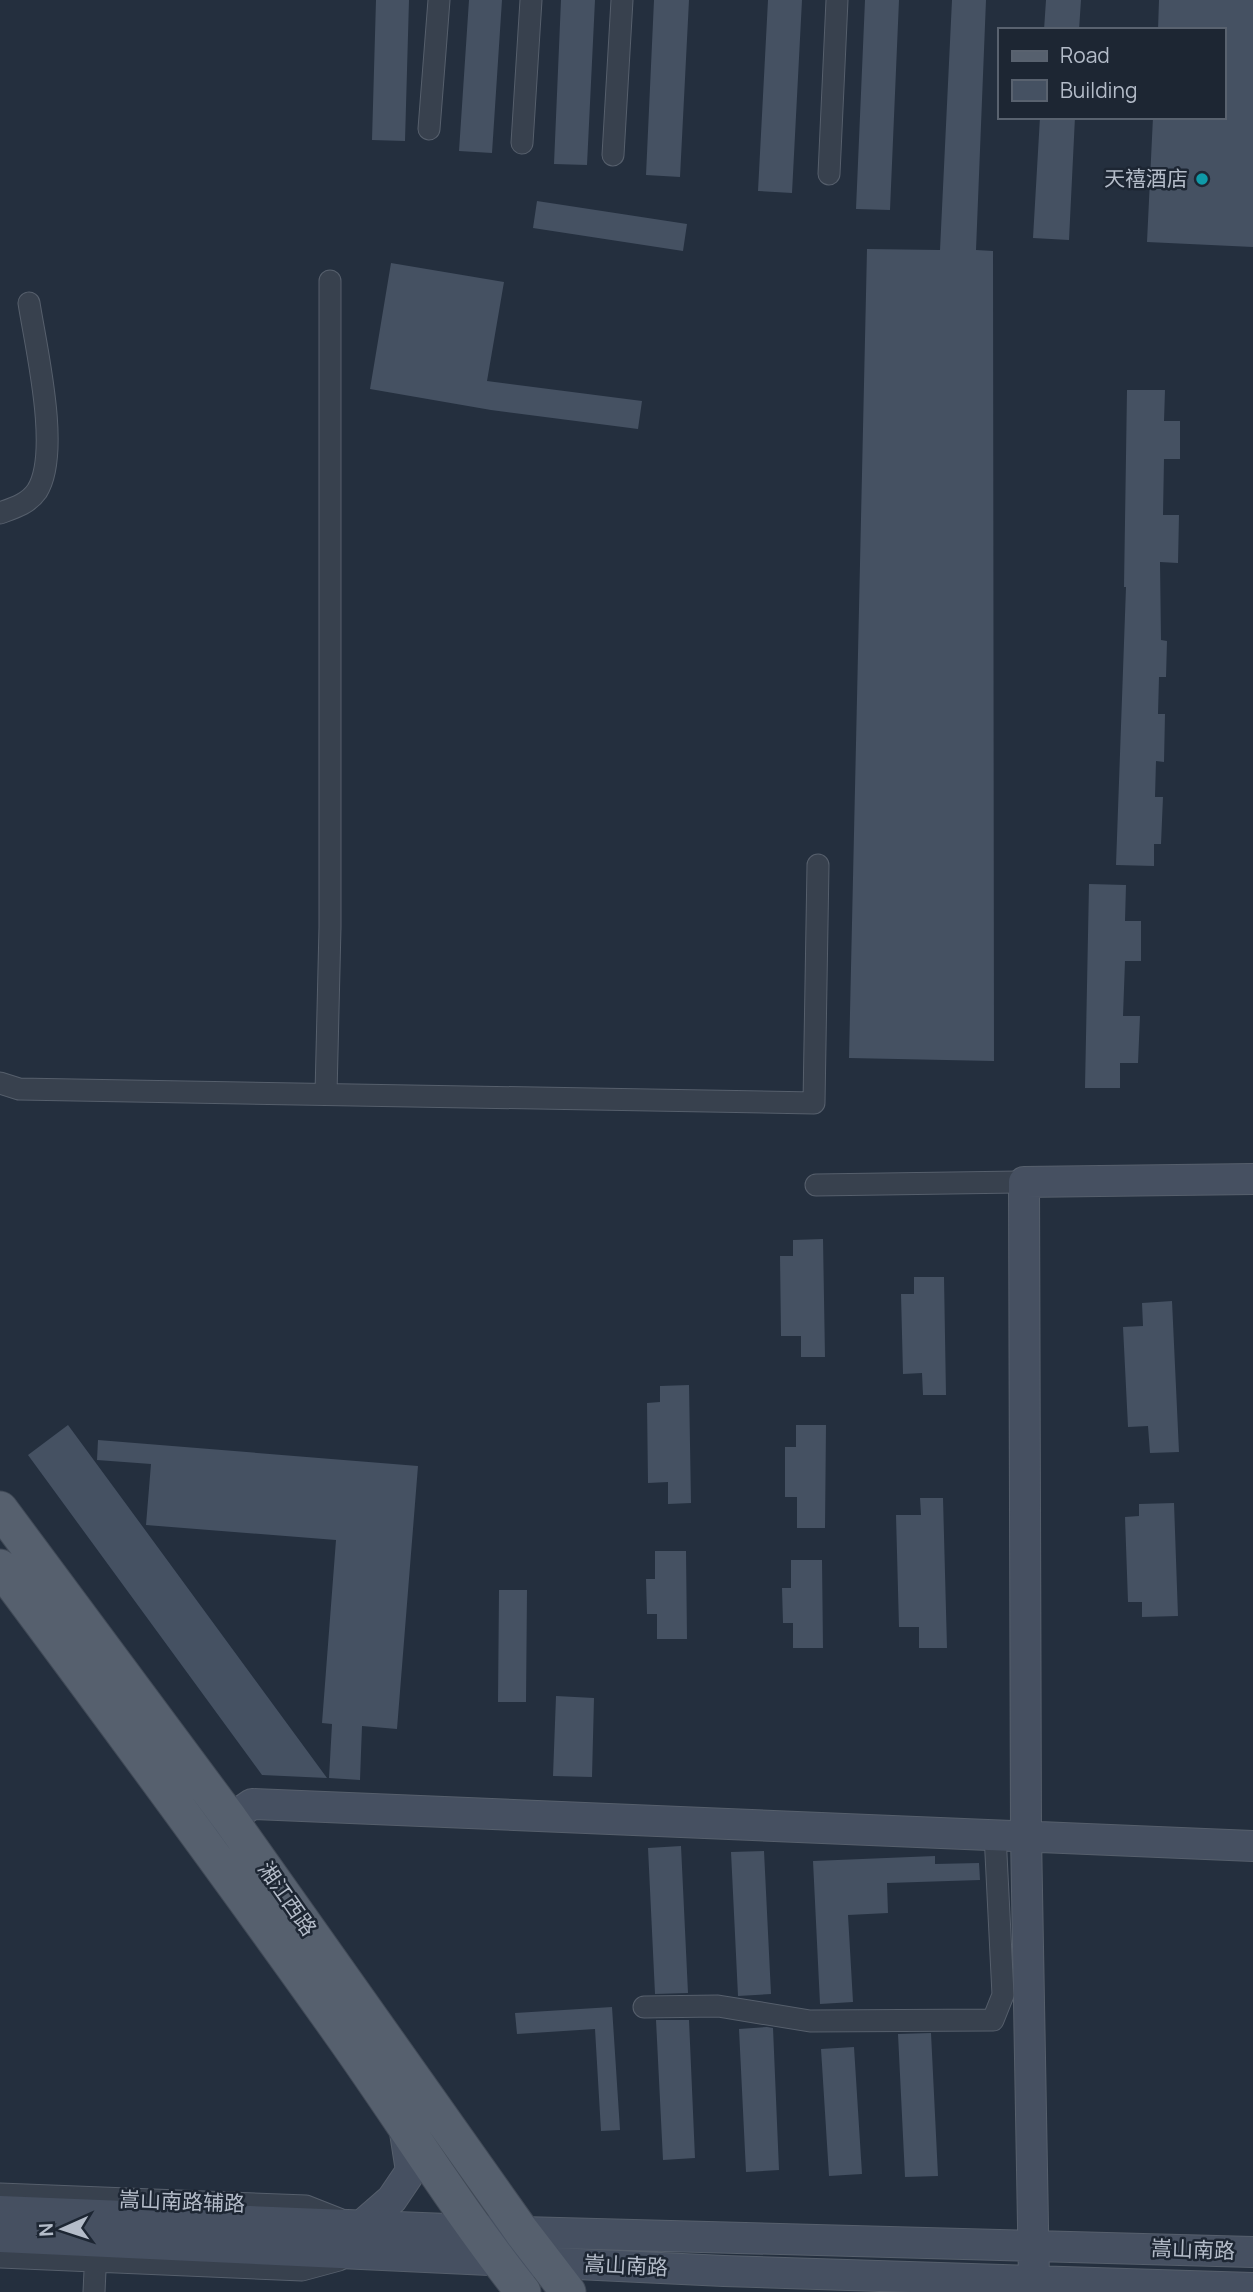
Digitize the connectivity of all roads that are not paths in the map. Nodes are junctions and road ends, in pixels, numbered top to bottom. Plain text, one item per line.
1 (439, 0) edge
2 (531, 0) edge
3 (622, 0) edge
4 (837, 0) edge
5 (429, 129) dead end
6 (522, 142) dead end
7 (613, 155) dead end
8 (829, 173) dead end
9 (330, 281) dead end
10 (29, 303) dead end
11 (0, 513) edge
12 (818, 866) dead end
13 (0, 1083) edge
14 (326, 1094) junction
15 (1253, 1180) edge
16 (1024, 1182) junction
17 (816, 1185) dead end
18 (0, 1509) edge
19 (0, 1567) edge
20 (216, 1829) junction
21 (995, 1833) junction
22 (1026, 1835) junction
23 (1253, 1846) edge
24 (645, 2007) dead end
25 (404, 2122) junction
26 (0, 2194) edge
27 (0, 2211) edge
28 (96, 2229) junction
29 (475, 2230) junction
30 (522, 2232) junction
31 (0, 2237) edge
32 (361, 2240) junction
33 (1034, 2245) junction
34 (1253, 2252) edge
35 (0, 2257) edge
36 (498, 2261) junction
37 (544, 2262) junction
38 (724, 2271) junction
39 (1034, 2281) junction
40 (1253, 2288) edge
41 (94, 2292) edge
42 (523, 2292) edge
43 (568, 2292) edge
44 (661, 2292) edge

1 - 5 street
2 - 6 street
3 - 7 street
4 - 8 street
9 - 14 street
10 - 11 street
12 - 14 street
13 - 14 street
15 - 16 main road
16 - 17 street
16 - 22 main road
18 - 20 main road, 湘江西路
19 - 20 main road, 湘江西路
20 - 21 main road
20 - 25 main road, 湘江西路
20 - 30 main road, 湘江西路
21 - 22 main road
21 - 24 street
22 - 23 main road
22 - 33 main road
25 - 29 main road, 湘江西路
25 - 32 main road
26 - 28 street, 嵩山南路辅路
27 - 28 main road, 嵩山南路
28 - 31 main road, 嵩山南路
28 - 32 main road, 嵩山南路
28 - 32 street, 嵩山南路辅路
28 - 35 street, 嵩山南路辅路
28 - 41 street
29 - 30 main road, 嵩山南路
29 - 32 main road, 嵩山南路
29 - 36 main road, 湘江西路
30 - 33 main road, 嵩山南路
30 - 37 main road, 湘江西路
32 - 36 main road, 嵩山南路
33 - 34 main road, 嵩山南路
33 - 39 main road
36 - 37 main road, 嵩山南路
36 - 42 main road, 湘江西路
37 - 38 main road, 嵩山南路
37 - 43 main road, 湘江西路
38 - 39 main road, 嵩山南路
38 - 44 main road
39 - 40 main road, 嵩山南路

